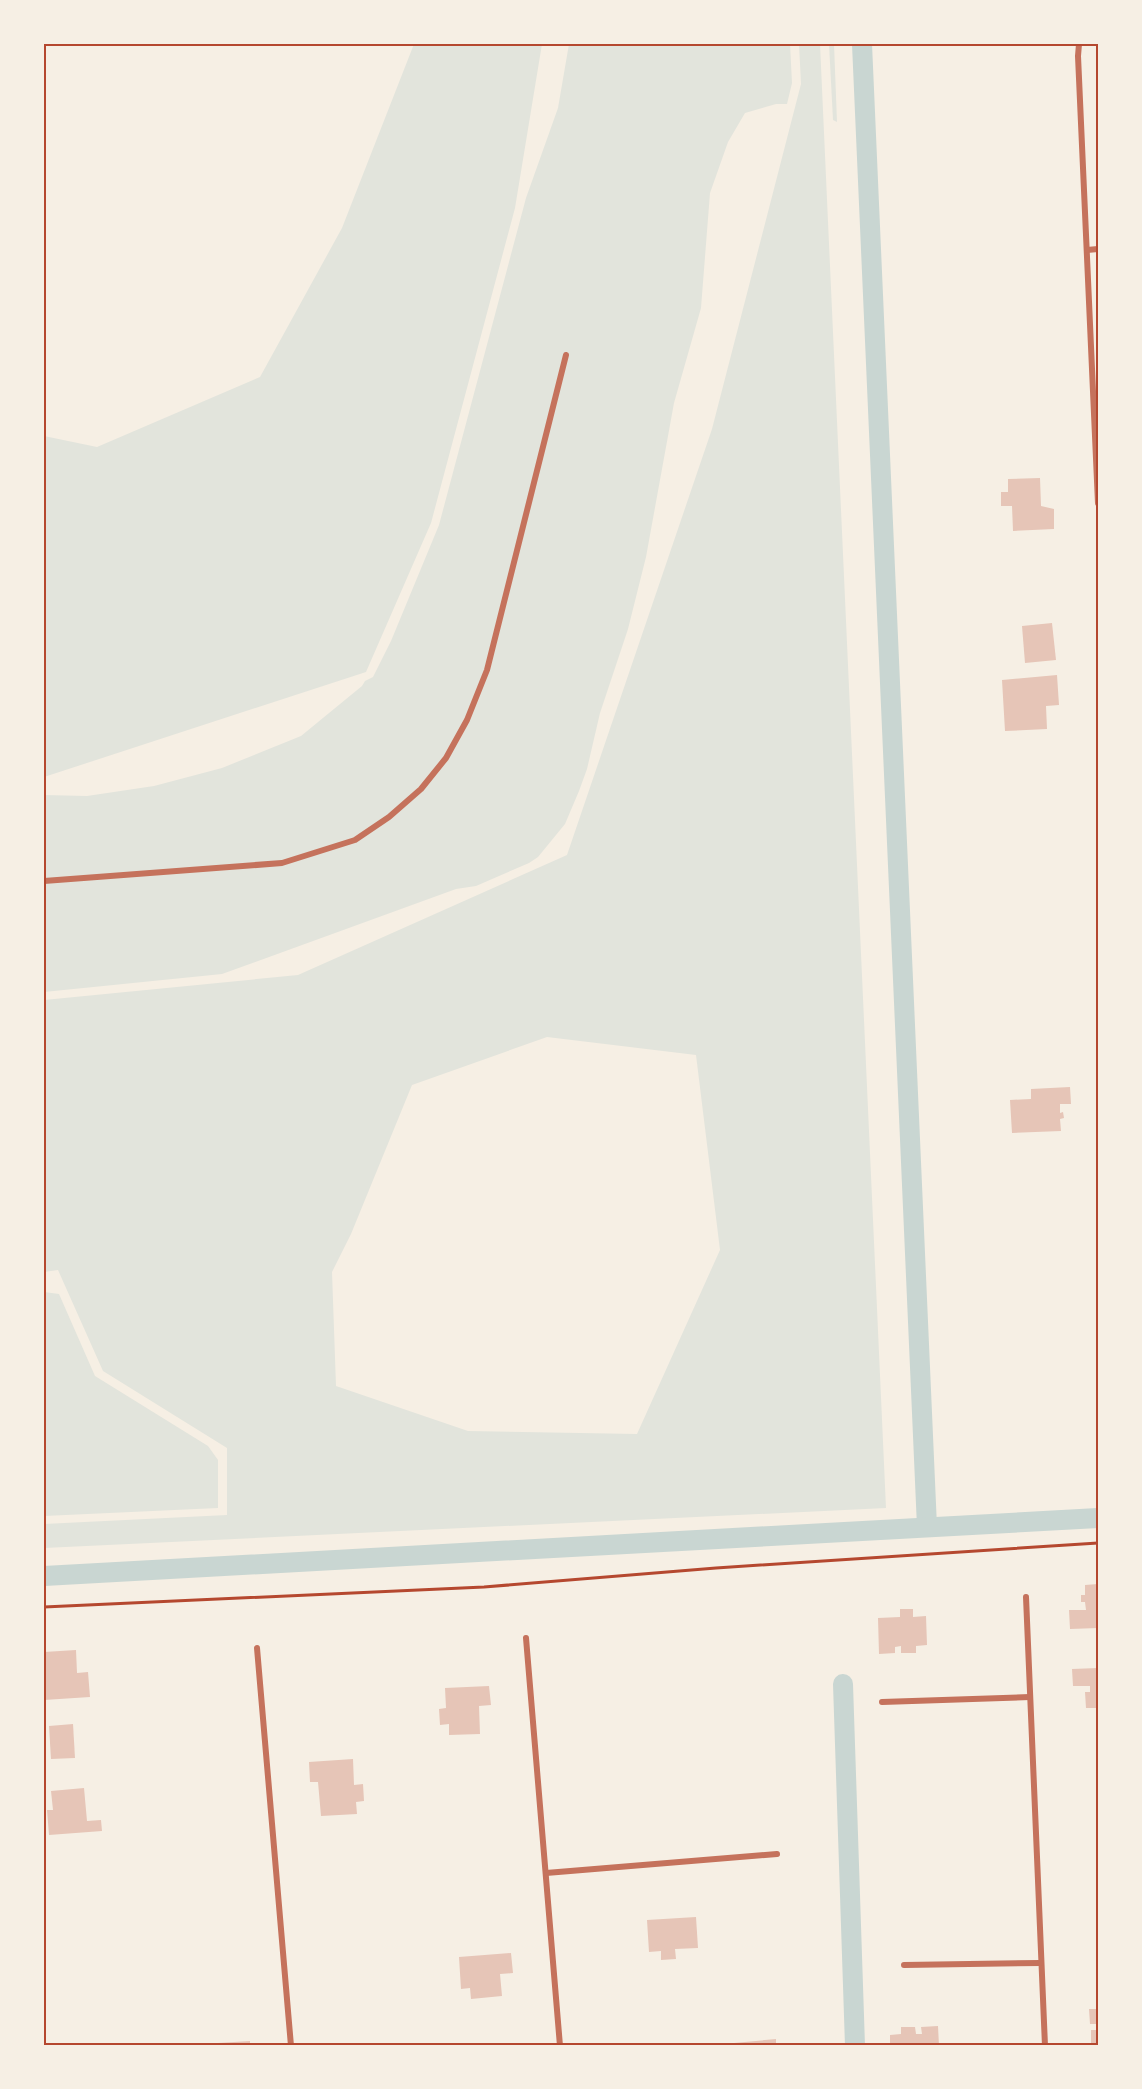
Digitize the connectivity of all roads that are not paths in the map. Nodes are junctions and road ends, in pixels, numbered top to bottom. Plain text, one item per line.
1 (1079, 44) edge
2 (1098, 249) edge
3 (1087, 250) junction
4 (566, 355) dead end
5 (1098, 503) edge
6 (44, 881) edge
7 (1026, 1596) dead end
8 (526, 1638) dead end
9 (256, 1648) dead end
10 (1030, 1697) junction
11 (882, 1702) dead end
12 (777, 1854) dead end
13 (546, 1873) junction
14 (1041, 1963) junction
15 (904, 1965) dead end
16 (291, 2046) edge
17 (560, 2046) edge
18 (1045, 2046) edge

1 - 3 street
2 - 3 street
3 - 5 street
4 - 6 street
7 - 10 street
8 - 13 street
9 - 16 street
10 - 11 street
10 - 14 street
12 - 13 street
13 - 17 street
14 - 15 street
14 - 18 street

